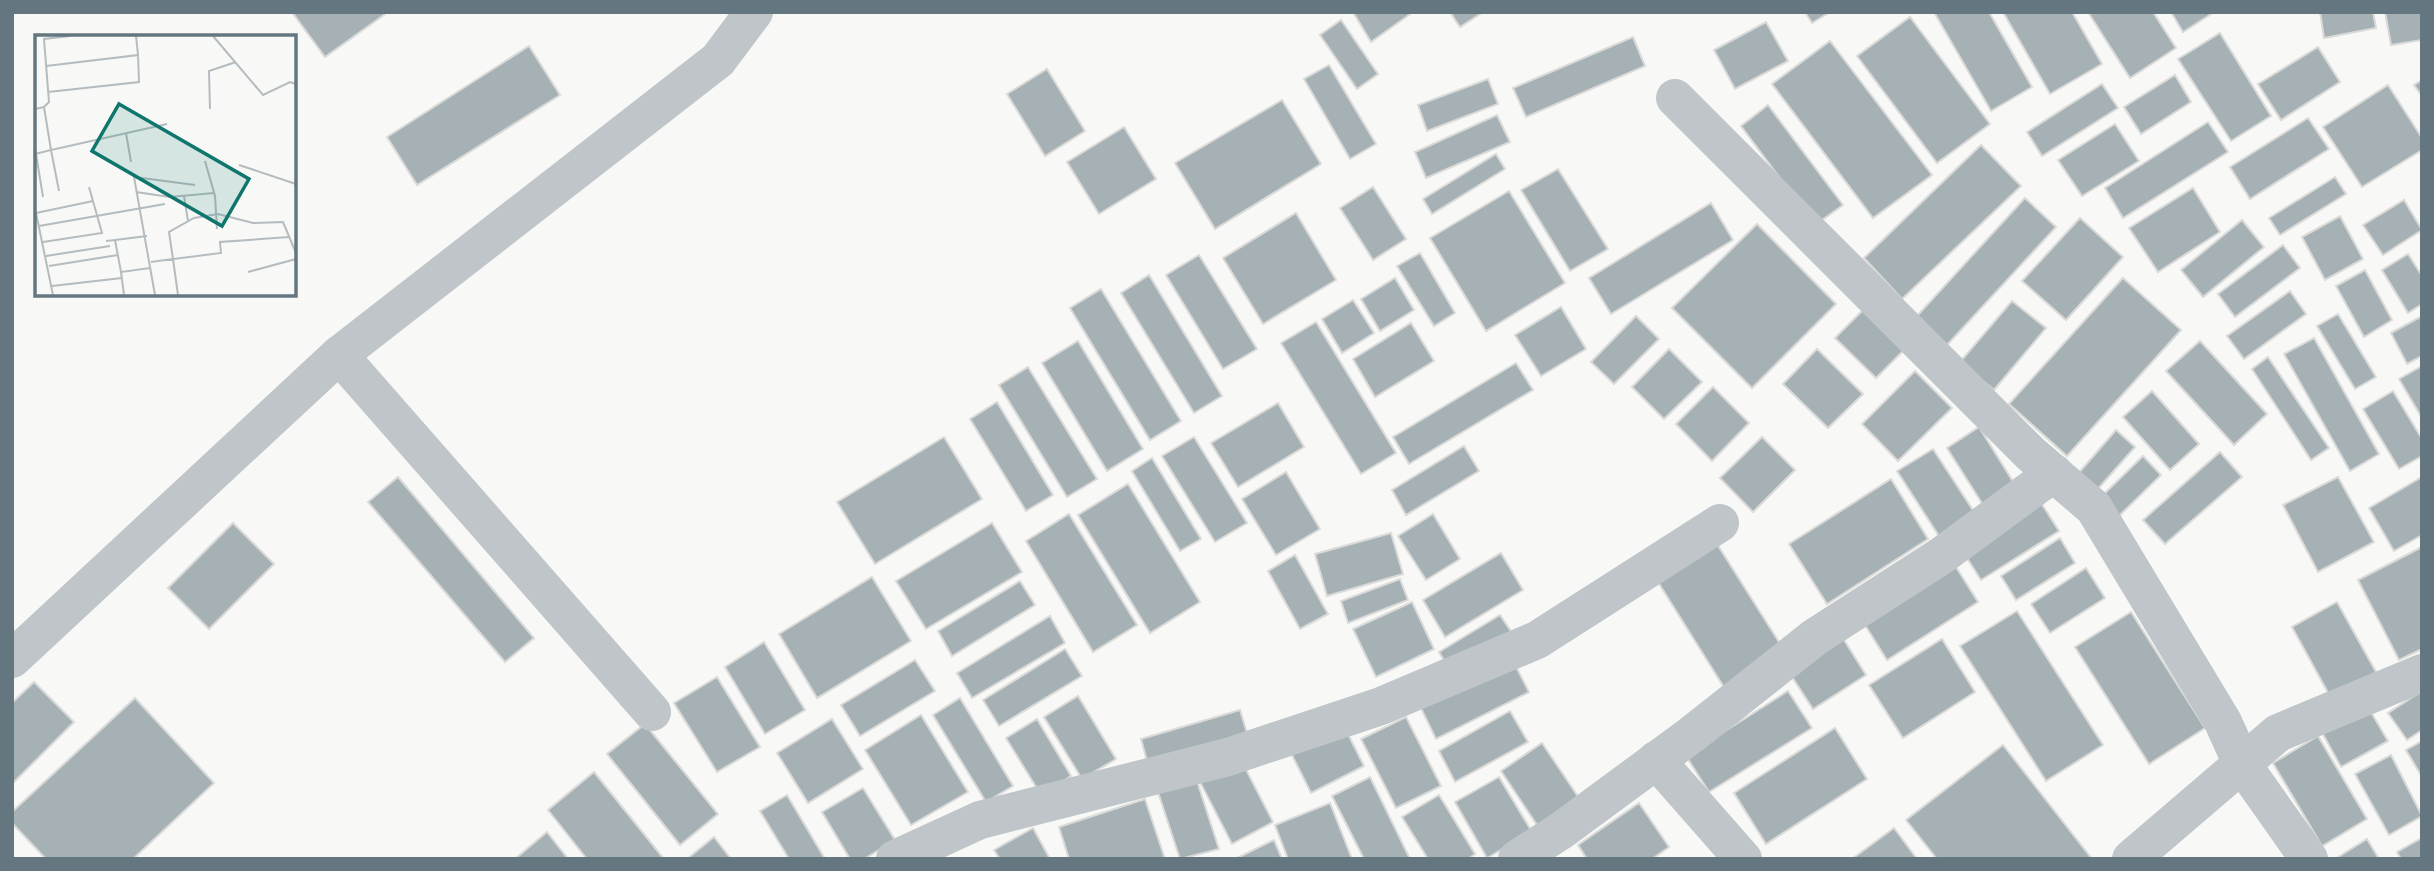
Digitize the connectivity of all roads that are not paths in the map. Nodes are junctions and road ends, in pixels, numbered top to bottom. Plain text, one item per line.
1 (754, 12) edge
2 (1675, 98) dead end
3 (339, 355) junction
4 (2054, 473) junction
5 (1720, 523) dead end
6 (12, 659) edge
7 (2422, 673) edge
8 (652, 712) dead end
9 (1656, 760) junction
10 (2242, 764) junction
11 (895, 859) edge
12 (1517, 859) edge
13 (1743, 859) edge
14 (2131, 859) edge
15 (2309, 859) edge

1 - 3 street
2 - 4 street
3 - 6 street
3 - 8 street
4 - 9 street
4 - 10 street
5 - 11 street
7 - 10 street
9 - 12 street
9 - 13 street
10 - 14 street
10 - 15 street

